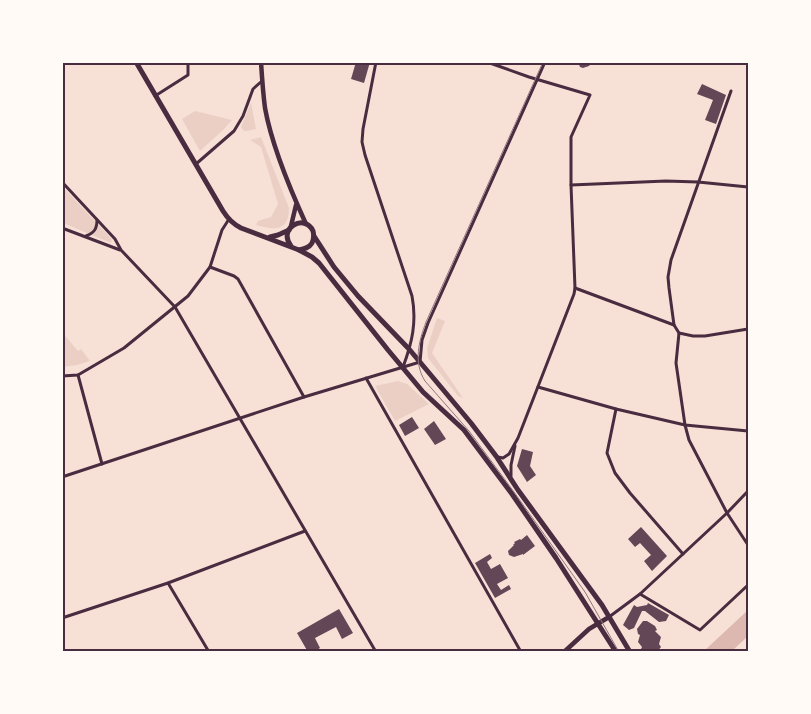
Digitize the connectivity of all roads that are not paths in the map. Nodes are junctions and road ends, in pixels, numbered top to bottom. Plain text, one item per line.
1 (136, 62) edge
2 (188, 62) edge
3 (261, 62) edge
4 (376, 62) edge
5 (487, 62) edge
6 (545, 62) edge
7 (537, 79) junction
8 (262, 81) junction
9 (731, 91) dead end
10 (155, 96) junction
11 (196, 164) junction
12 (62, 182) edge
13 (698, 182) junction
14 (571, 185) junction
15 (748, 188) edge
16 (296, 204) junction
17 (97, 219) junction
18 (228, 219) junction
19 (306, 224) junction
20 (62, 228) edge
21 (290, 228) junction
22 (86, 236) junction
23 (314, 236) junction
24 (269, 238) junction
25 (291, 246) junction
26 (121, 250) junction
27 (299, 250) junction
28 (210, 267) junction
29 (575, 288) junction
30 (175, 307) junction
31 (674, 325) junction
32 (748, 329) edge
33 (679, 333) junction
34 (409, 349) junction
35 (420, 362) junction
36 (403, 368) junction
37 (78, 375) junction
38 (62, 376) edge
39 (366, 378) junction
40 (538, 387) junction
41 (304, 397) junction
42 (616, 409) junction
43 (239, 418) junction
44 (685, 425) junction
45 (748, 431) edge
46 (518, 438) junction
47 (496, 456) junction
48 (102, 464) junction
49 (62, 476) edge
50 (511, 476) junction
51 (748, 491) edge
52 (727, 513) junction
53 (306, 531) junction
54 (748, 545) edge
55 (683, 554) junction
56 (168, 583) junction
57 (748, 585) edge
58 (640, 594) junction
59 (609, 617) junction
60 (62, 618) edge
61 (598, 623) junction
62 (209, 652) edge
63 (376, 652) edge
64 (521, 652) edge
65 (564, 652) edge
66 (616, 652) edge
67 (630, 652) edge

1 - 10 main road
2 - 10 street
3 - 8 main road
4 - 34 street
5 - 7 street
6 - 7 street
7 - 14 street
7 - 35 street
8 - 11 street
8 - 16 main road
9 - 13 street
10 - 11 main road
11 - 18 main road
12 - 17 street
13 - 14 street
13 - 15 street
13 - 31 street
14 - 29 street
16 - 19 main road
16 - 21 main road
17 - 22 street
17 - 26 street
18 - 24 main road
18 - 28 street
19 - 21 main road
19 - 23 main road
20 - 22 street
21 - 24 main road
21 - 25 main road
22 - 26 street
23 - 27 main road
23 - 34 main road
24 - 25 main road
25 - 27 main road
26 - 30 street
27 - 36 main road
28 - 30 street
28 - 41 street
29 - 31 street
29 - 40 street
30 - 37 street
30 - 43 street
31 - 33 street
32 - 33 street
33 - 44 street
34 - 35 main road
34 - 36 street
35 - 36 street
35 - 47 main road
36 - 39 street
36 - 61 main road
37 - 38 street
37 - 48 street
39 - 41 street
39 - 64 street
40 - 42 street
40 - 46 street
41 - 43 street
42 - 44 street
42 - 55 street
43 - 48 street
43 - 53 street
44 - 45 street
44 - 52 street
46 - 47 street
46 - 50 street
47 - 50 main road
48 - 49 street
50 - 59 main road
51 - 52 street
52 - 54 street
52 - 55 street
53 - 56 street
53 - 63 street
55 - 58 street
56 - 60 street
56 - 62 street
57 - 58 street
58 - 59 street
59 - 61 main road
59 - 67 main road
61 - 65 main road
61 - 66 main road

